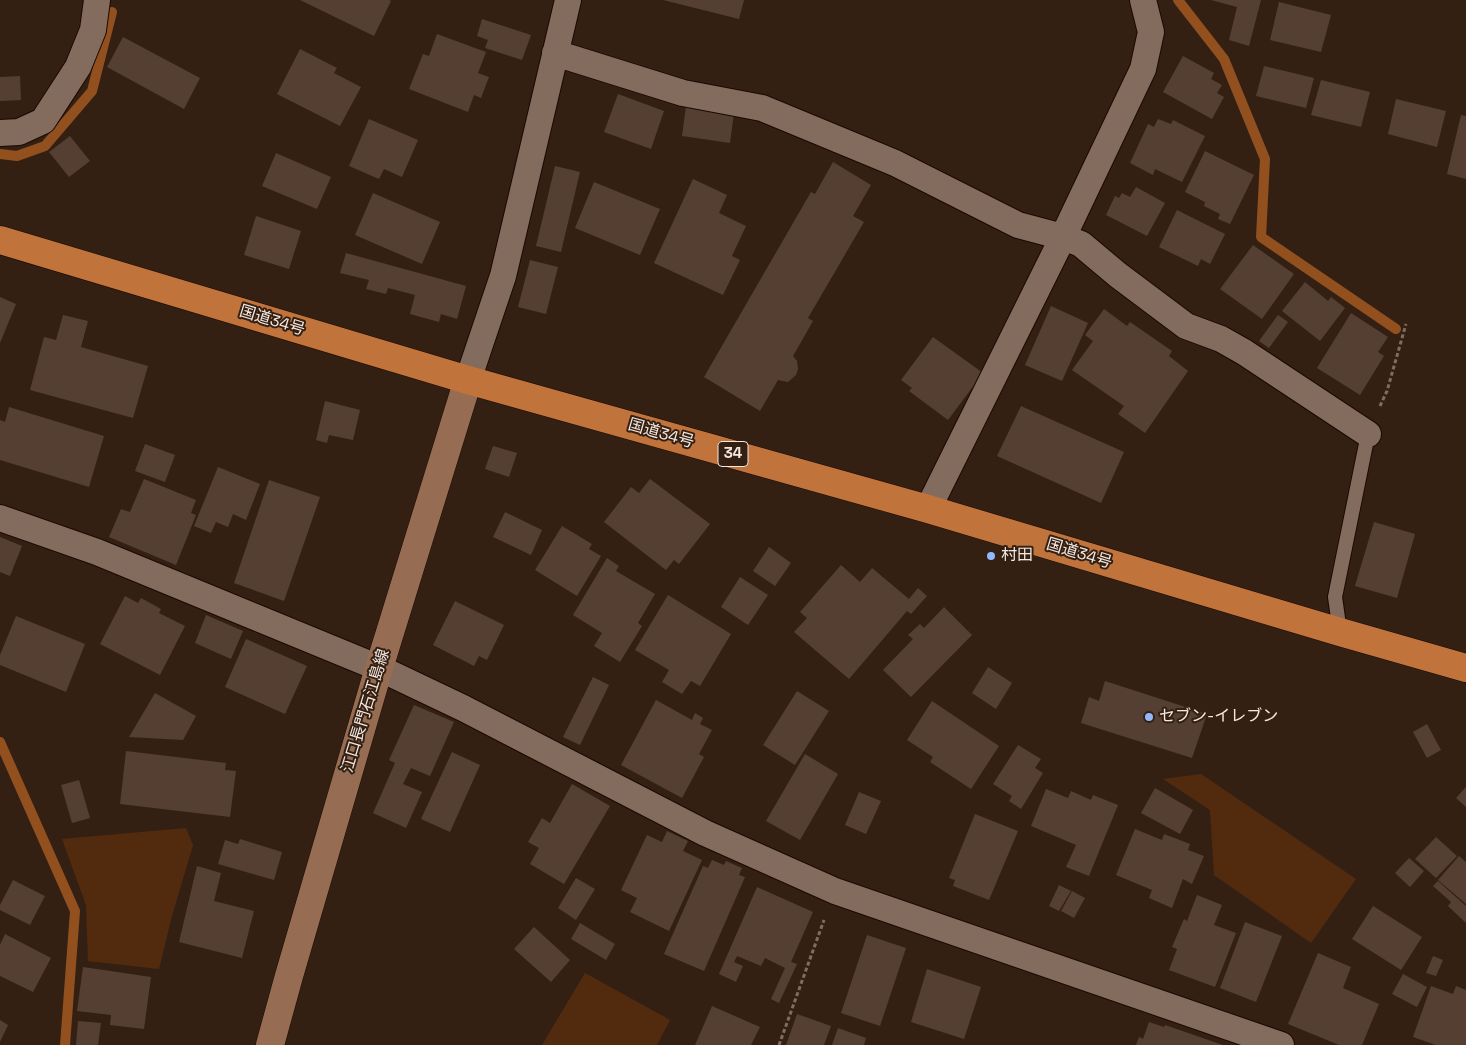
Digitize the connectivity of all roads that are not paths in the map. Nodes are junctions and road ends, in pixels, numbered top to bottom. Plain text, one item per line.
1 (97, 0) edge
2 (568, 0) edge
3 (1143, 0) edge
4 (555, 53) junction
5 (0, 133) edge
6 (1063, 237) junction
7 (0, 240) edge
8 (468, 380) junction
9 (1368, 434) joint
10 (928, 509) junction
11 (0, 518) edge
12 (1340, 632) junction
13 (379, 668) junction
14 (1466, 668) edge
15 (1268, 1043) edge
16 (270, 1045) edge

1 - 5 street
2 - 4 street
3 - 6 street
4 - 6 street
4 - 8 street
6 - 9 street
6 - 10 street
7 - 8 highway, 国道34号 / 34
8 - 10 highway, 国道34号 / 34
8 - 13 main road, 江口長門石江島線
9 - 12 lane
10 - 12 highway, 国道34号 / 34
11 - 13 street
12 - 14 highway, 国道34号 / 34
13 - 15 street
13 - 16 main road, 江口長門石江島線

